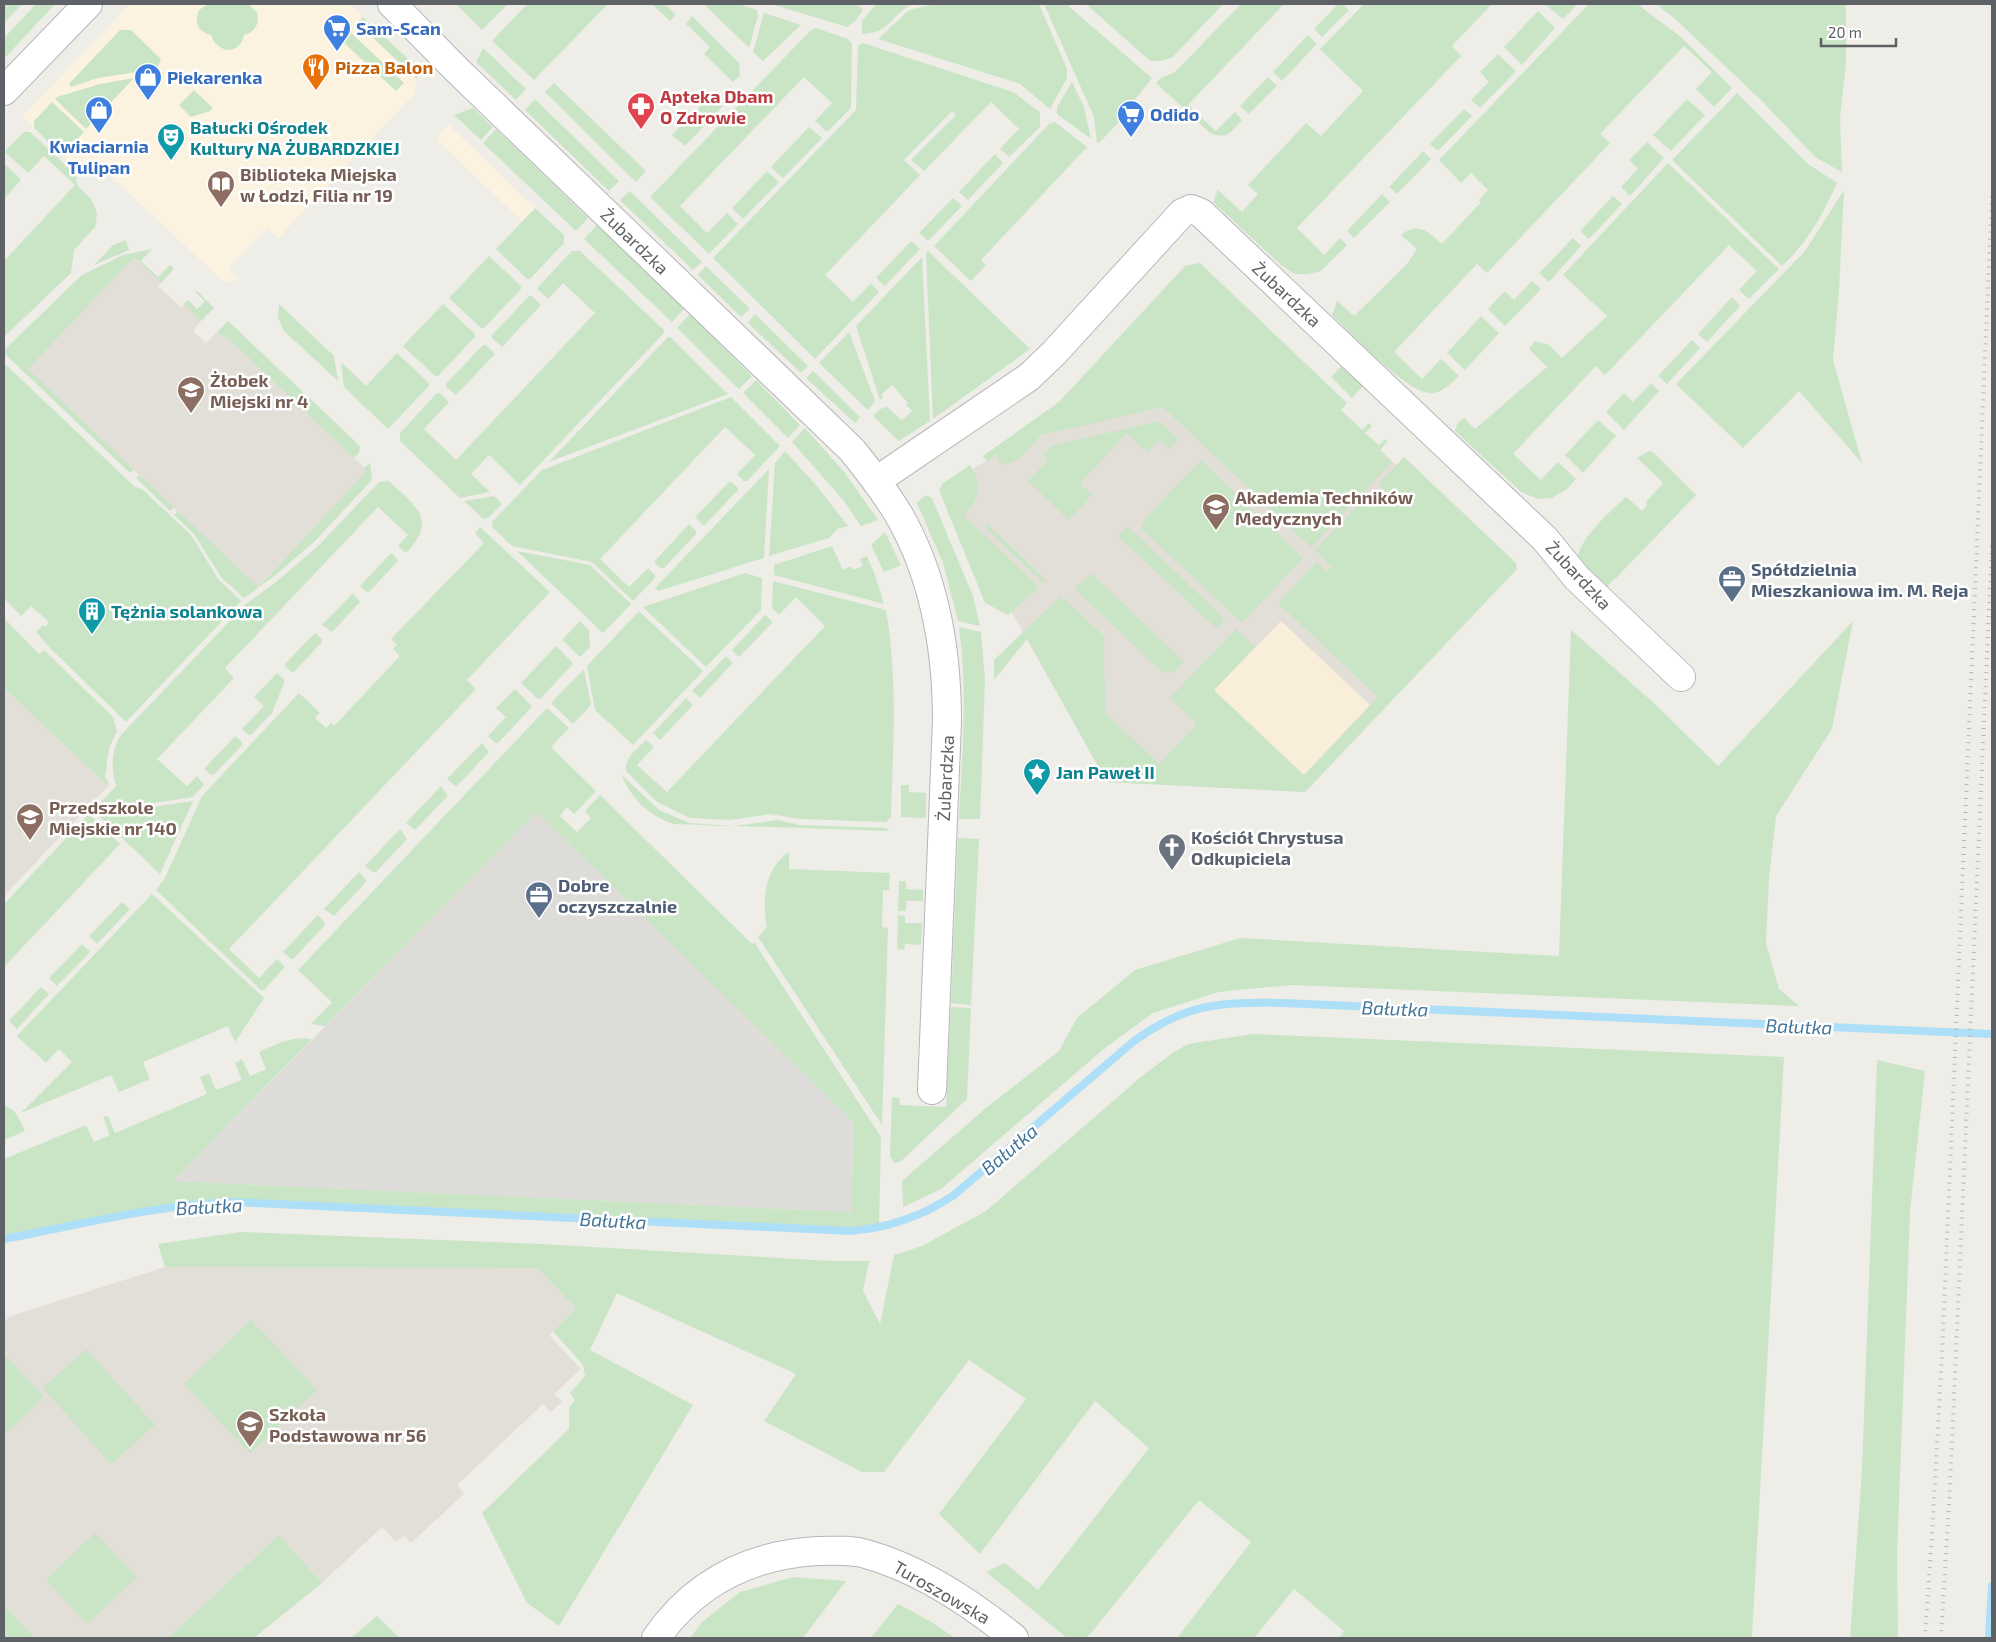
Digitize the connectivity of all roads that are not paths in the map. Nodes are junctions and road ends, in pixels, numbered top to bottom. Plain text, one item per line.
1 (88, 4) edge
2 (392, 4) edge
3 (4, 91) edge
4 (876, 481) junction
5 (1681, 677) dead end
6 (932, 1090) dead end
7 (656, 1638) edge
8 (1014, 1638) edge

1 - 3 street
2 - 4 street, Żubardzka
4 - 5 street, Żubardzka
4 - 6 street, Żubardzka
7 - 8 street, Turoszowska

